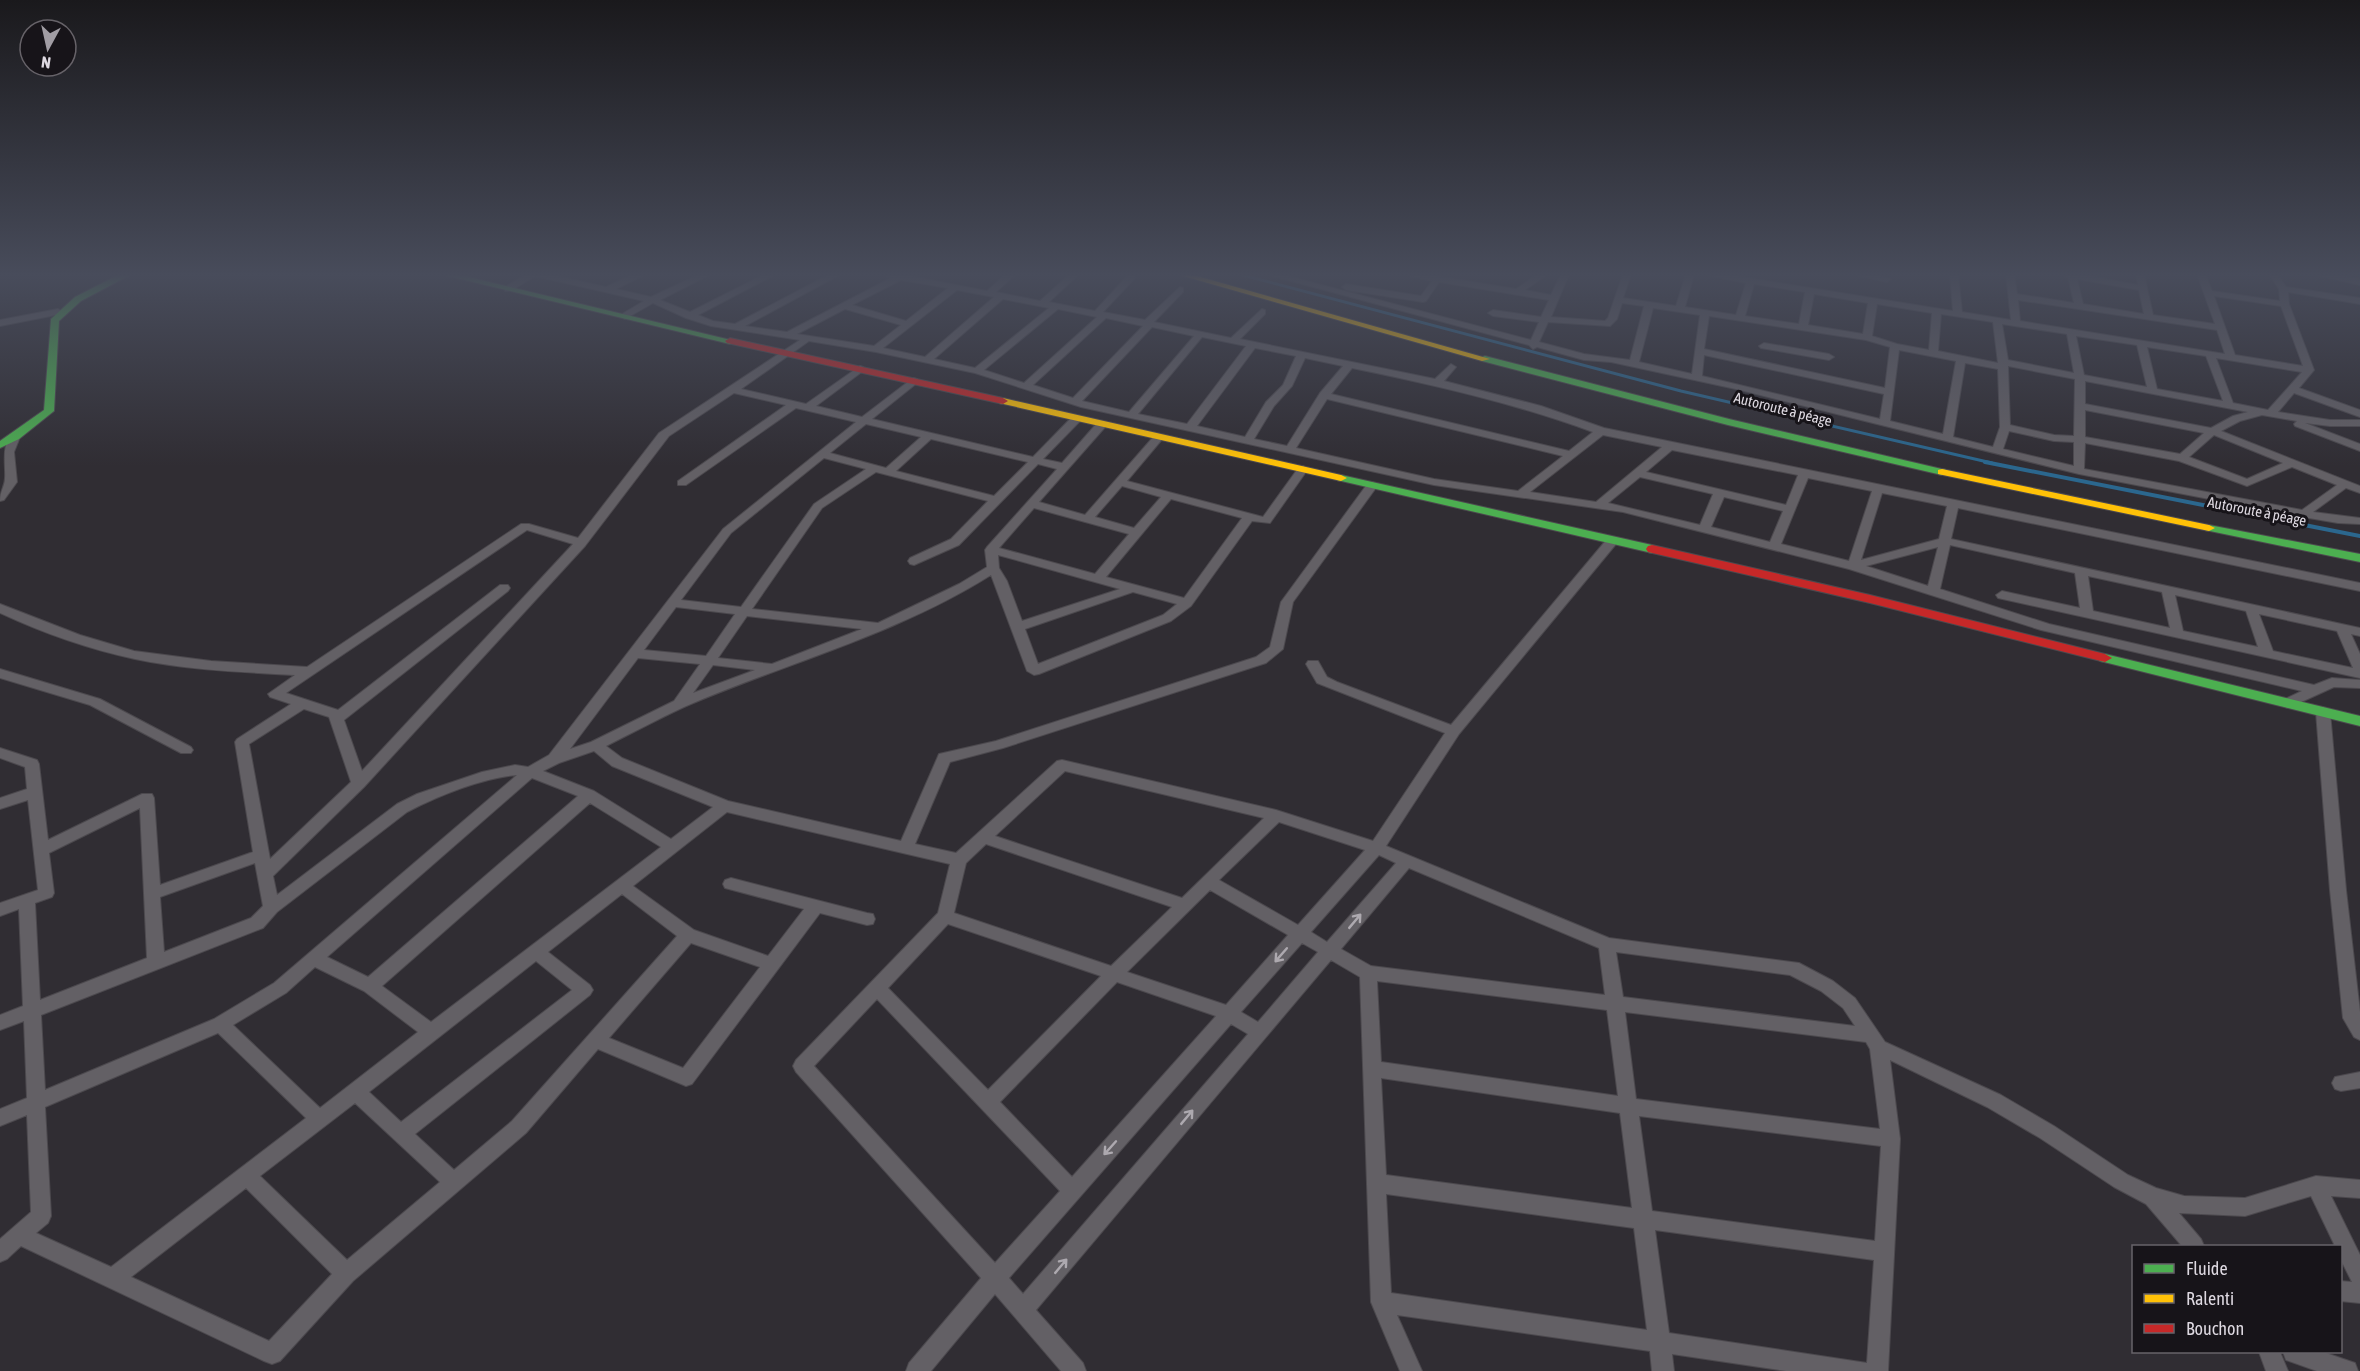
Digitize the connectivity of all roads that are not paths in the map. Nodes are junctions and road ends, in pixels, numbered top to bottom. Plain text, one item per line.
1 (54, 338) edge
2 (722, 338) edge
3 (808, 338) edge
4 (814, 338) edge
5 (891, 338) edge
6 (952, 338) edge
7 (1018, 338) edge
8 (1077, 338) edge
9 (1136, 338) edge
10 (1197, 338) edge
11 (1223, 338) edge
12 (1415, 338) edge
13 (1443, 338) edge
14 (1506, 338) edge
15 (1537, 338) edge
16 (1640, 338) edge
17 (1701, 338) edge
18 (1764, 338) edge
19 (1806, 338) edge
20 (1806, 338) edge
21 (1863, 338) edge
22 (1870, 338) edge
23 (1934, 338) edge
24 (1999, 338) edge
25 (2072, 338) edge
26 (2109, 338) edge
27 (2224, 338) edge
28 (2297, 338) edge
29 (1234, 340) joint
30 (2141, 343) junction
31 (1253, 344) junction
32 (1831, 345) junction
33 (1533, 346) junction
34 (1895, 346) junction
35 (876, 349) junction
36 (1699, 351) junction
37 (789, 353) junction
38 (1302, 354) junction
39 (1933, 354) junction
40 (2210, 354) junction
41 (2231, 357) junction
42 (1961, 359) junction
43 (927, 360) junction
44 (1350, 364) junction
45 (1634, 364) junction
46 (1764, 365) junction
47 (2003, 365) junction
48 (1451, 367) dead end
49 (860, 369) junction
50 (2309, 370) junction
51 (977, 372) junction
52 (1697, 377) junction
53 (2080, 377) junction
54 (1824, 378) junction
55 (913, 381) junction
56 (1437, 382) junction
57 (1025, 387) junction
58 (2293, 389) junction
59 (733, 390) junction
60 (2153, 391) junction
61 (1889, 393) junction
62 (1324, 396) junction
63 (1078, 403) junction
64 (795, 404) junction
65 (2229, 405) junction
66 (2080, 406) junction
67 (808, 407) junction
68 (2271, 413) junction
69 (2360, 414) edge
70 (1131, 416) junction
71 (1073, 417) junction
72 (863, 420) junction
73 (1885, 422) junction
74 (2360, 423) edge
75 (1102, 424) junction
76 (2005, 427) junction
77 (1190, 428) junction
78 (1601, 431) junction
79 (2215, 432) junction
80 (929, 435) junction
81 (15, 437) junction
82 (1159, 437) junction
83 (1948, 437) junction
84 (2081, 439) junction
85 (1248, 441) junction
86 (0, 445) edge
87 (1670, 446) junction
88 (2360, 448) edge
89 (1290, 450) junction
90 (1997, 452) junction
91 (820, 454) junction
92 (1573, 454) junction
93 (2182, 458) junction
94 (1035, 460) junction
95 (2292, 463) junction
96 (1064, 467) junction
97 (875, 468) junction
98 (1303, 469) junction
99 (2079, 471) junction
100 (888, 472) junction
101 (1638, 473) junction
102 (1804, 474) junction
103 (1119, 482) junction
104 (682, 483) dead end
105 (2247, 483) junction
106 (2345, 484) junction
107 (1372, 485) junction
108 (1878, 489) junction
109 (2360, 490) edge
110 (1720, 492) junction
111 (1521, 494) junction
112 (1168, 495) junction
113 (0, 498) edge
114 (2226, 499) junction
115 (996, 500) junction
116 (1032, 504) junction
117 (1599, 505) junction
118 (1953, 505) junction
119 (1790, 509) junction
120 (2303, 514) junction
121 (1250, 517) junction
122 (1087, 519) junction
123 (2360, 521) edge
124 (1704, 529) junction
125 (1135, 532) junction
126 (1612, 541) junction
127 (1946, 541) junction
128 (581, 543) junction
129 (1774, 546) junction
130 (2360, 548) edge
131 (991, 550) junction
132 (2360, 558) edge
133 (914, 561) dead end
134 (1852, 566) junction
135 (993, 568) junction
136 (2081, 571) junction
137 (1098, 579) junction
138 (2360, 587) edge
139 (504, 588) dead end
140 (1134, 588) junction
141 (2168, 589) junction
142 (1933, 593) junction
143 (2002, 595) dead end
144 (672, 603) junction
145 (1187, 603) junction
146 (0, 608) edge
147 (2251, 608) junction
148 (744, 612) junction
149 (2087, 614) junction
150 (880, 627) junction
151 (1017, 627) junction
152 (2342, 628) junction
153 (2360, 632) edge
154 (2177, 633) junction
155 (634, 653) junction
156 (2267, 653) junction
157 (709, 661) junction
158 (1313, 663) dead end
159 (773, 667) junction
160 (2360, 669) edge
161 (309, 671) junction
162 (0, 673) edge
163 (2360, 674) edge
164 (2360, 684) edge
165 (2316, 690) junction
166 (303, 703) junction
167 (2288, 703) junction
168 (679, 704) junction
169 (2323, 712) junction
170 (336, 719) junction
171 (2360, 721) edge
172 (1454, 731) junction
173 (596, 744) junction
174 (186, 750) dead end
175 (0, 753) edge
176 (554, 759) junction
177 (530, 771) junction
178 (359, 783) junction
179 (35, 792) junction
180 (589, 795) junction
181 (0, 804) edge
182 (726, 806) junction
183 (1276, 815) junction
184 (984, 838) junction
185 (672, 847) junction
186 (906, 848) junction
187 (1376, 848) junction
188 (41, 850) junction
189 (262, 855) junction
190 (959, 860) junction
191 (1406, 861) junction
192 (266, 874) junction
193 (1209, 882) junction
194 (731, 884) dead end
195 (622, 886) junction
196 (152, 894) junction
197 (27, 900) junction
198 (1185, 905) junction
199 (816, 906) junction
200 (271, 908) junction
201 (0, 910) edge
202 (945, 916) junction
203 (867, 919) dead end
204 (688, 934) junction
205 (1300, 934) junction
206 (1607, 944) junction
207 (1329, 951) junction
208 (536, 952) junction
209 (314, 959) junction
210 (156, 962) junction
211 (771, 964) junction
212 (1368, 973) junction
213 (1113, 975) junction
214 (370, 986) junction
215 (877, 988) junction
216 (1614, 1003) junction
217 (32, 1011) junction
218 (1230, 1014) junction
219 (0, 1023) edge
220 (220, 1024) junction
221 (431, 1032) junction
222 (1260, 1032) junction
223 (2360, 1032) edge
224 (595, 1040) junction
225 (1874, 1041) junction
226 (1372, 1069) junction
227 (2360, 1080) edge
228 (2341, 1083) dead end
229 (355, 1092) junction
230 (988, 1102) junction
231 (36, 1103) junction
232 (1628, 1106) junction
233 (0, 1118) edge
234 (319, 1119) junction
235 (401, 1133) junction
236 (1891, 1139) junction
237 (246, 1175) junction
238 (454, 1182) junction
239 (1376, 1184) junction
240 (2316, 1185) junction
241 (2360, 1188) edge
242 (1072, 1191) junction
243 (2153, 1197) junction
244 (1643, 1220) junction
245 (19, 1235) junction
246 (2193, 1245) edge
247 (0, 1252) edge
248 (1885, 1252) junction
249 (346, 1274) junction
250 (2360, 1277) edge
251 (995, 1278) junction
252 (112, 1279) junction
253 (2342, 1291) edge
254 (2360, 1293) edge
255 (1381, 1302) junction
256 (1023, 1310) junction
257 (1659, 1342) junction
258 (2270, 1353) edge
259 (2297, 1353) edge
260 (916, 1371) edge
261 (1075, 1371) edge
262 (1411, 1371) edge
263 (1663, 1371) edge
264 (1861, 1371) edge
265 (1877, 1371) edge
266 (2277, 1371) edge
267 (2347, 1371) edge

1 - 81 main road
2 - 37 main road
3 - 37 street
4 - 35 street
5 - 35 street
6 - 43 street
7 - 51 street
8 - 57 street
9 - 63 street
10 - 70 street
11 - 29 street
12 - 132 main road
13 - 130 main road, Autoroute à péage
14 - 33 street
15 - 33 street
16 - 45 street
17 - 36 street
18 - 46 street
19 - 32 street
20 - 32 street
21 - 32 street
22 - 34 street
23 - 39 street
24 - 47 street
25 - 53 street
26 - 30 street
27 - 41 street
28 - 50 street
29 - 31 street
30 - 40 street
30 - 60 street
31 - 38 street
31 - 77 street
32 - 54 street
33 - 45 street
34 - 39 street
34 - 61 street
35 - 43 street
36 - 46 street
36 - 52 street
37 - 49 main road
37 - 59 street
38 - 44 street
38 - 85 street
39 - 42 street
40 - 41 street
40 - 65 street
41 - 50 street
42 - 47 street
42 - 83 street
43 - 51 street
44 - 56 street
44 - 62 street
45 - 52 street
46 - 54 street
47 - 53 street
47 - 76 street
48 - 56 street
49 - 55 main road
49 - 67 street
50 - 58 street
51 - 57 street
52 - 73 street
53 - 60 street
53 - 66 street
54 - 61 street
55 - 71 main road
55 - 72 street
56 - 78 street
57 - 63 street
58 - 68 street
58 - 69 street
59 - 64 street
59 - 128 street
60 - 65 street
61 - 73 street
62 - 89 street
62 - 92 street
63 - 70 street
63 - 71 street
64 - 67 street
64 - 104 street
65 - 68 street
66 - 79 street
66 - 84 street
67 - 72 street
68 - 74 street
68 - 79 street
68 - 88 street
70 - 77 street
71 - 75 main road
71 - 94 street
72 - 80 street
72 - 91 street
73 - 83 street
75 - 82 main road
75 - 96 street
76 - 84 street
76 - 90 street
77 - 85 street
78 - 87 street
78 - 92 street
79 - 93 street
79 - 95 street
80 - 94 street
80 - 100 street
81 - 86 main road
81 - 113 street
82 - 98 main road
82 - 103 street
83 - 90 street
84 - 93 street
84 - 99 street
85 - 89 street
87 - 101 street
87 - 102 street
89 - 111 street
90 - 99 street
91 - 97 street
91 - 144 street
92 - 111 street
93 - 105 street
94 - 96 street
94 - 115 street
95 - 105 street
95 - 106 street
96 - 116 street
97 - 100 street
97 - 148 street
98 - 107 main road
98 - 121 street
99 - 114 street
100 - 115 street
101 - 110 street
101 - 117 street
102 - 108 street
102 - 119 street
103 - 112 street
103 - 122 street
105 - 114 street
106 - 109 street
106 - 120 street
107 - 126 main road
107 - 186 street
108 - 118 street
108 - 134 street
110 - 119 street
110 - 124 street
111 - 117 street
112 - 121 street
112 - 125 street
114 - 120 street
115 - 133 street
116 - 122 street
116 - 131 street
117 - 124 street
118 - 127 street
118 - 138 street
119 - 129 street
120 - 123 street
121 - 145 street
122 - 125 street
124 - 129 street
125 - 137 street
126 - 167 main road
126 - 172 street
127 - 134 street
127 - 136 street
127 - 142 street
128 - 161 street
128 - 178 street
129 - 134 street
131 - 135 street
131 - 137 street
134 - 142 street
135 - 150 street
135 - 151 street
136 - 141 street
136 - 149 street
137 - 140 street
139 - 170 street
140 - 145 street
140 - 151 street
141 - 147 street
141 - 154 street
142 - 165 street
143 - 149 street
144 - 148 street
144 - 155 street
145 - 151 street
146 - 161 street
147 - 152 street
147 - 156 street
148 - 150 street
148 - 157 street
149 - 154 street
150 - 159 street
152 - 153 street
152 - 160 street
154 - 156 street
155 - 157 street
155 - 176 street
156 - 163 street
157 - 159 street
157 - 168 street
158 - 172 street
159 - 168 street
161 - 166 street
162 - 174 street
164 - 165 street
165 - 167 street
166 - 170 street
166 - 189 street
167 - 169 main road
168 - 173 street
169 - 171 main road
169 - 223 street
170 - 178 street
172 - 187 street
173 - 176 street
173 - 182 street
175 - 179 street
176 - 177 street
177 - 180 street
177 - 200 street
177 - 209 street
178 - 192 street
179 - 181 street
179 - 188 street
180 - 185 street
180 - 214 street
182 - 185 street
182 - 186 street
183 - 184 street
183 - 187 street
183 - 193 street
184 - 190 street
184 - 198 street
185 - 195 street
186 - 190 street
187 - 191 street
187 - 205 street
188 - 196 street
188 - 197 street
189 - 192 street
189 - 196 street
190 - 202 street
191 - 206 street
207 -> 191 street
192 - 200 street
193 - 198 street
193 - 205 street
194 - 199 street
195 - 204 street
195 - 208 street
196 - 210 street
197 - 201 street
197 - 217 street
198 - 213 street
199 - 203 street
199 - 211 street
200 - 210 street
202 - 213 street
202 - 215 street
204 - 211 street
204 - 224 street
205 - 207 street
205 -> 218 street
206 - 216 street
206 - 225 street
207 - 212 street
207 - 222 street
208 - 221 street
208 - 235 street
209 - 214 street
209 - 220 street
210 - 217 street
211 - 224 street
212 - 216 street
212 - 226 street
213 - 218 street
213 - 230 street
214 - 221 street
215 - 230 street
215 - 251 street
216 - 225 street
216 - 232 street
217 - 219 street
217 - 231 street
218 - 222 street
218 -> 242 street
220 - 231 street
220 - 234 street
221 - 229 street
256 -> 222 street
224 - 238 street
225 - 236 street
225 - 243 street
226 - 232 street
226 - 239 street
227 - 228 street
229 - 234 street
229 - 235 street
230 - 242 street
231 - 233 street
231 - 245 street
232 - 236 street
232 - 244 street
234 - 237 street
235 - 238 street
236 - 248 street
237 - 249 street
237 - 252 street
238 - 249 street
239 - 244 street
239 - 255 street
240 - 241 street
240 - 243 street
240 - 250 street
242 - 251 street
243 - 246 street
244 - 248 street
244 - 257 street
245 - 247 street
245 - 252 street
248 - 265 street
249 - 252 street
251 - 256 street
251 - 260 street
253 - 254 street
255 - 257 street
255 - 262 street
256 - 261 street
257 - 263 street
257 - 264 street
258 - 266 street
259 - 267 street

